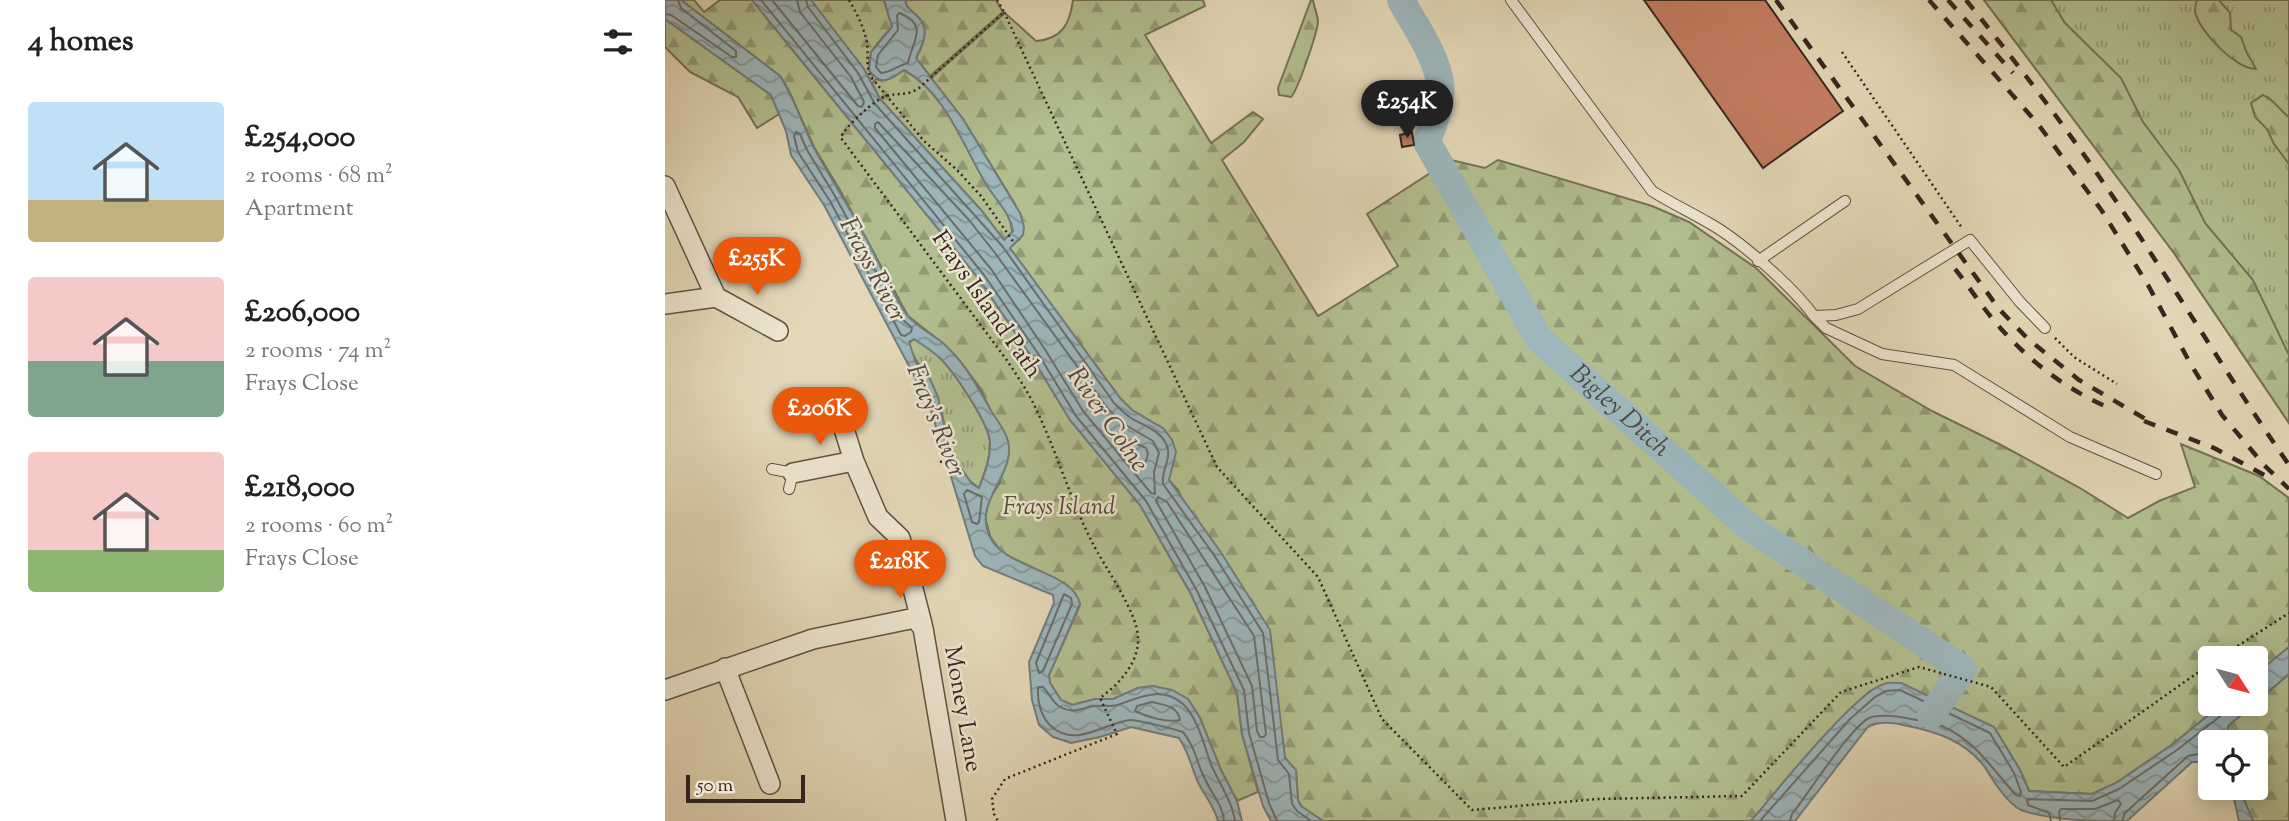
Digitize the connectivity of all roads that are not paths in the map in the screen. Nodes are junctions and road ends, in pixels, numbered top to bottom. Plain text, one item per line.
1 (1511, 0) edge
2 (665, 186) edge
3 (1845, 201) dead end
4 (1758, 261) junction
5 (716, 297) junction
6 (665, 304) edge
7 (1814, 316) junction
8 (2045, 328) road end
9 (778, 331) dead end
10 (840, 416) dead end
11 (854, 461) junction
12 (772, 469) dead end
13 (2156, 474) dead end
14 (791, 481) joint
15 (922, 624) junction
16 (725, 668) junction
17 (665, 690) edge
18 (770, 784) dead end
19 (956, 821) edge

1 - 4 lane
2 - 5 street
3 - 4 lane
4 - 7 lane
5 - 6 street
5 - 9 street
7 - 8 lane
7 - 13 lane
10 - 11 street
11 - 14 street
11 - 15 street
12 - 14 lane
15 - 16 street, Money Lane
15 - 19 street, Money Lane
16 - 17 street, Money Lane
16 - 18 street

